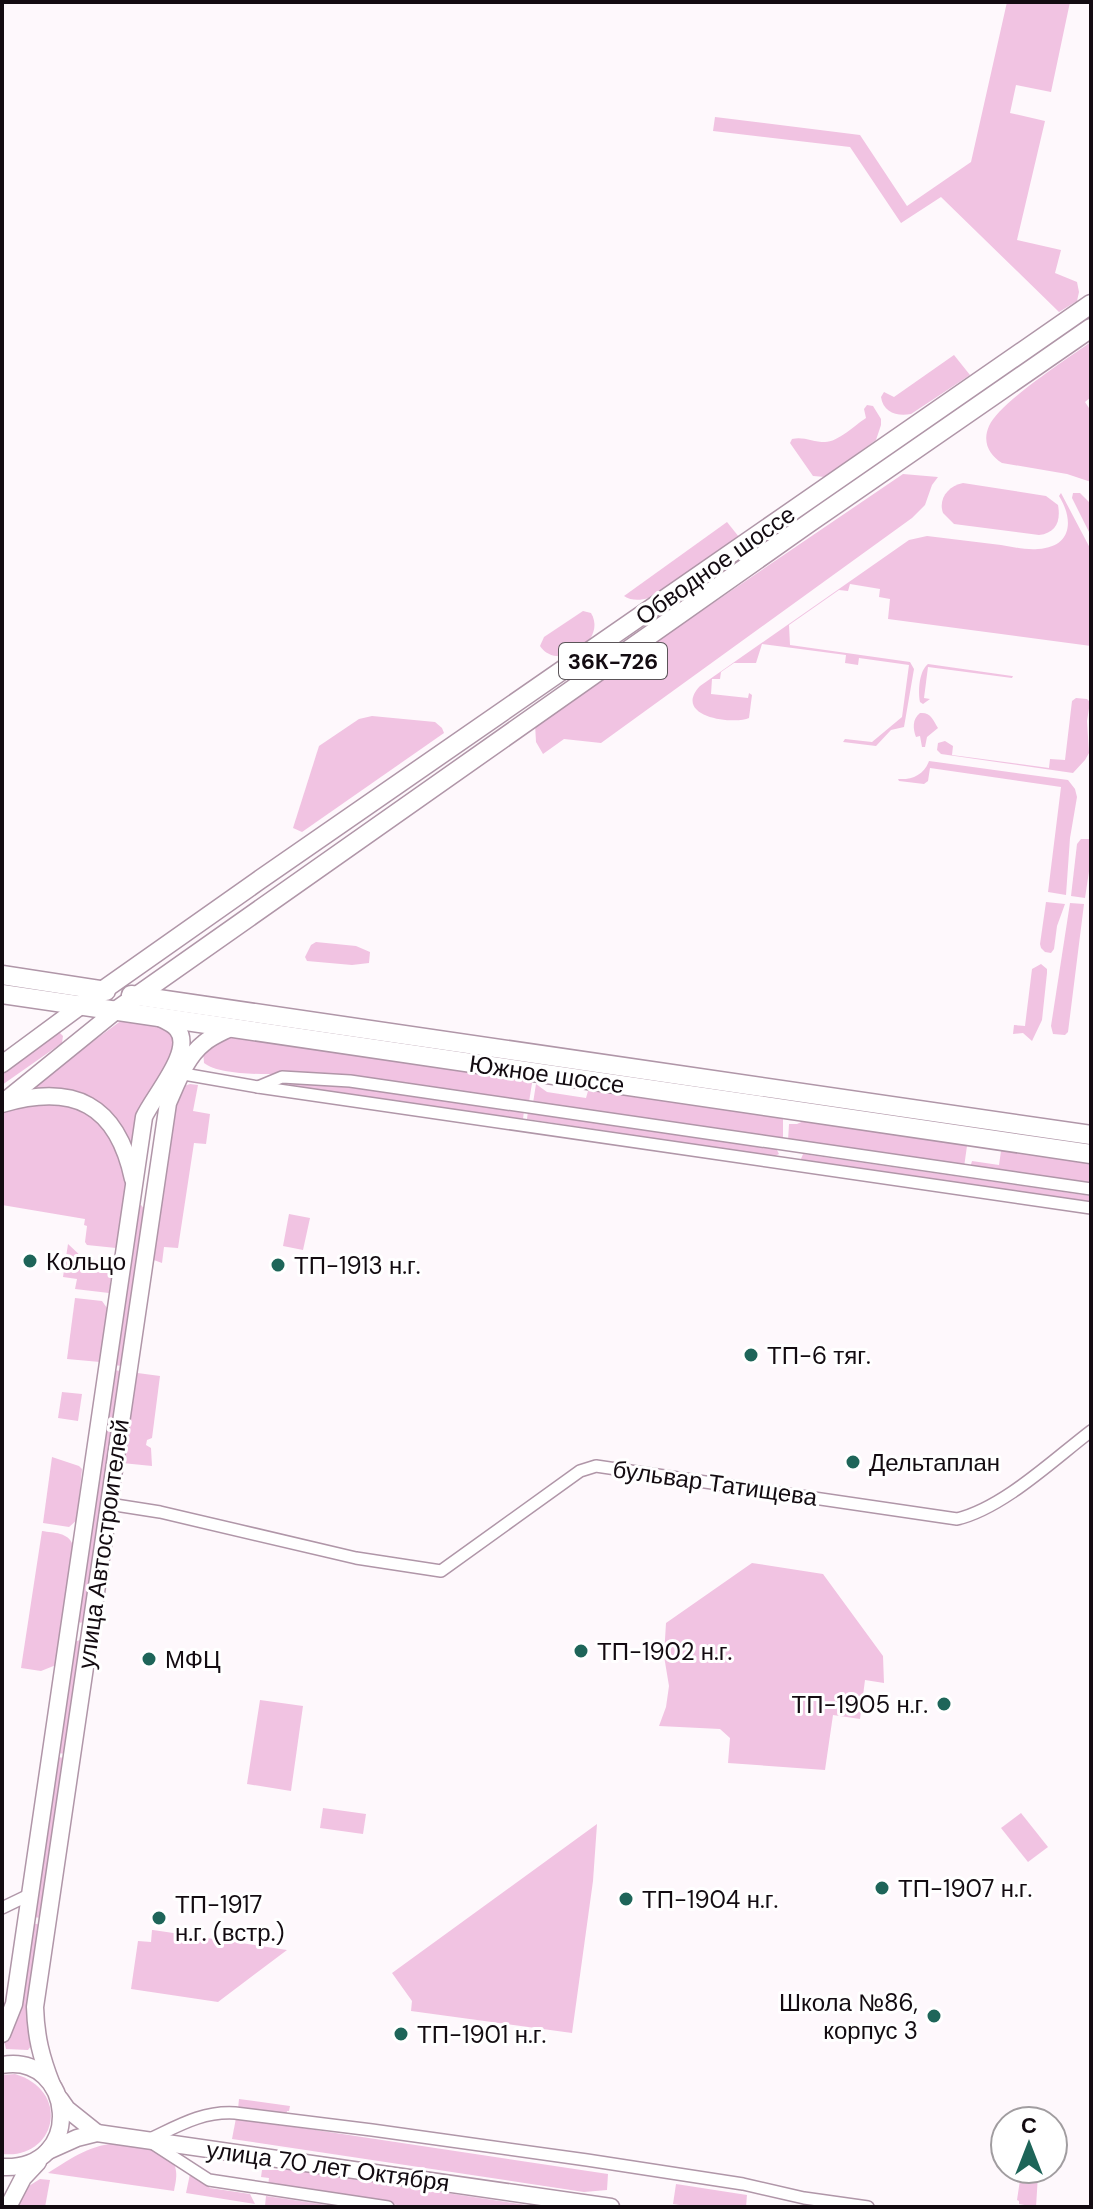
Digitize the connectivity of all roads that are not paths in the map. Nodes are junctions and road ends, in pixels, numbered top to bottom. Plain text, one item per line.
1 (1091, 304) edge
2 (1091, 328) edge
3 (2, 975) edge
4 (102, 990) junction
5 (2, 994) edge
6 (136, 995) junction
7 (82, 1005) junction
8 (117, 1010) junction
9 (159, 1017) junction
10 (232, 1027) junction
11 (50, 1028) junction
12 (67, 1050) junction
13 (2, 1064) edge
14 (176, 1072) junction
15 (258, 1087) junction
16 (2, 1104) edge
17 (1091, 1135) edge
18 (1091, 1154) edge
19 (1091, 1189) edge
20 (134, 1193) junction
21 (154, 1201) junction
22 (1091, 1208) edge
23 (1091, 1431) edge
24 (109, 1504) junction
25 (70, 1631) junction
26 (90, 1634) junction
27 (31, 1894) junction
28 (2, 1908) edge
29 (2, 2034) edge
30 (2, 2065) edge
31 (55, 2090) junction
32 (97, 2133) junction
33 (148, 2140) junction
34 (46, 2154) junction
35 (2, 2167) edge
36 (8, 2207) edge
37 (388, 2207) edge
38 (611, 2207) edge
39 (868, 2207) edge

1 - 4 main road, Обводное шоссе / 36К-726
2 - 6 main road, Обводное шоссе / 36К-726
3 - 4 main road, Южное шоссе
4 - 6 main road, Южное шоссе
4 - 7 main road, Обводное шоссе
5 - 7 main road, Южное шоссе
6 - 8 main road, Обводное шоссе / 36К-726
6 - 17 main road, Южное шоссе
7 - 8 main road, Южное шоссе
7 - 11 main road
8 - 9 main road, Южное шоссе
8 - 12 main road
9 - 10 main road, Южное шоссе
9 - 14 main road, улица Автостроителей
10 - 14 main road, улица Автостроителей
10 - 18 main road, Южное шоссе
11 - 12 main road
11 - 13 main road
12 - 16 main road
14 - 15 street
14 - 20 main road, улица Автостроителей
14 - 21 main road, улица Автостроителей
15 - 19 street
15 - 22 street
16 - 20 main road, улица Автостроителей
20 - 21 main road
20 - 25 main road, улица Автостроителей
21 - 24 main road, улица Автостроителей
23 - 24 street, бульвар Татищева
24 - 26 main road, улица Автостроителей
25 - 26 main road
25 - 27 main road, улица Автостроителей
26 - 31 main road, улица Автостроителей
27 - 28 street
27 - 29 main road, улица Автостроителей
30 - 31 main road
31 - 32 main road
31 - 34 main road
32 - 33 main road, улица 70 лет Октября
32 - 34 main road, улица 70 лет Октября
33 - 37 street
33 - 38 main road, улица 70 лет Октября
33 - 39 street
34 - 35 main road, улица 70 лет Октября
34 - 36 main road

